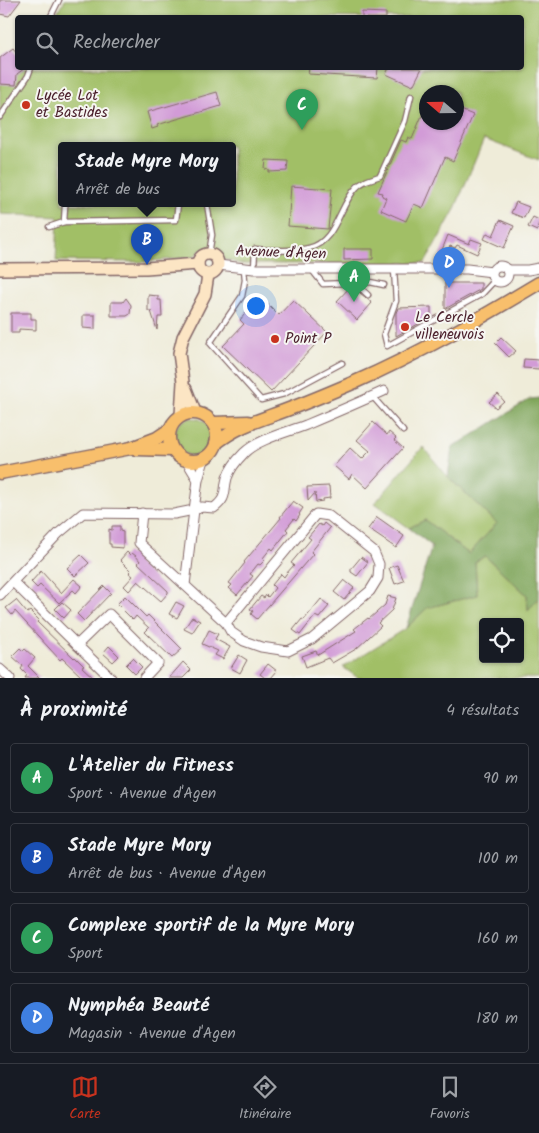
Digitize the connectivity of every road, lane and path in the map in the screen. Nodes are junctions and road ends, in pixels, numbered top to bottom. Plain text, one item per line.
1 (59, 0) edge
2 (52, 15) edge
3 (30, 70) edge
4 (411, 96) dead end
5 (0, 117) edge
6 (65, 207) edge
7 (178, 207) edge
8 (207, 207) edge
9 (64, 222) junction
10 (49, 227) dead end
11 (209, 254) junction
12 (198, 264) junction
13 (218, 265) junction
14 (244, 268) junction
15 (539, 268) edge
16 (254, 269) junction
17 (311, 269) junction
18 (0, 270) edge
19 (394, 270) junction
20 (208, 274) junction
21 (492, 279) junction
22 (355, 283) junction
23 (539, 283) edge
24 (384, 285) dead end
25 (368, 295) dead end
26 (342, 363) dead end
27 (183, 382) junction
28 (384, 391) dead end
29 (372, 396) junction
30 (195, 412) junction
31 (181, 415) junction
32 (212, 422) junction
33 (250, 422) junction
34 (169, 430) junction
35 (403, 431) dead end
36 (216, 443) junction
37 (131, 448) junction
38 (172, 450) junction
39 (205, 458) junction
40 (186, 460) junction
41 (0, 472) edge
42 (198, 480) junction
43 (194, 510) junction
44 (142, 513) junction
45 (13, 582) junction
46 (185, 585) junction
47 (0, 595) edge
48 (226, 623) junction
49 (77, 645) junction
50 (0, 669) edge
51 (10, 678) edge
52 (111, 678) edge
53 (144, 678) edge

1 - 2 lane
3 - 5 lane
4 - 16 lane
6 - 9 lane
7 - 9 lane
8 - 11 lane
9 - 10 lane
11 - 12 main road
11 - 13 main road
12 - 18 main road
12 - 20 main road
13 - 14 street, Avenue d'Agen
13 - 20 main road
14 - 16 street, Avenue d'Agen
14 - 26 lane
15 - 21 street, Avenue d'Agen
16 - 17 street, Avenue d'Agen
17 - 19 street, Avenue d'Agen
17 - 22 lane
19 - 21 street, Avenue d'Agen
19 - 21 lane
20 - 27 main road
22 - 24 lane
22 - 25 lane
23 - 33 main road
27 - 30 main road
27 - 31 main road
28 - 29 street
29 - 35 lane
29 - 43 street
30 - 31 main road
30 - 32 main road
31 - 34 main road
32 - 33 main road
32 - 36 main road
33 - 36 main road
34 - 37 main road
34 - 38 main road
36 - 39 main road
37 - 38 main road
37 - 41 main road
38 - 40 main road
39 - 40 main road
39 - 42 street
40 - 42 street
42 - 43 street
43 - 44 street
43 - 46 street
44 - 45 street
44 - 46 street
45 - 47 street
45 - 49 street
46 - 48 street
48 - 48 street
49 - 52 street
49 - 53 street
50 - 51 street

